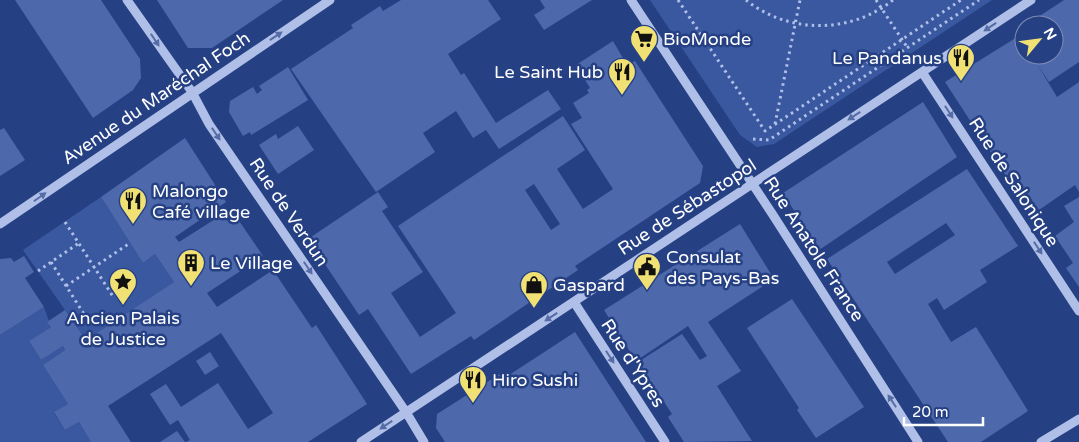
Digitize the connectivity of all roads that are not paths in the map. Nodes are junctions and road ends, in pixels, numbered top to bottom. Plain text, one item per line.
1 (127, 0) edge
2 (330, 0) edge
3 (631, 0) edge
4 (1031, 0) edge
5 (922, 72) junction
6 (192, 92) junction
7 (752, 184) junction
8 (0, 224) edge
9 (574, 302) junction
10 (1079, 311) edge
11 (406, 412) junction
12 (1079, 419) edge
13 (361, 442) edge
14 (424, 442) edge
15 (666, 442) edge
16 (918, 442) edge
17 (1041, 442) edge

1 -> 6 street, Rue de Verdun
6 -> 2 street, Avenue du Maréchal Foch
3 - 7 street, Rue Anatole France
4 -> 5 street, Rue de Sébastopol
5 -> 7 street, Rue de Sébastopol
5 -> 10 street, Rue de Salonique
8 -> 6 street, Avenue du Maréchal Foch
6 -> 11 street, Rue de Verdun
7 - 9 street, Rue de Sébastopol
16 -> 7 street, Rue Anatole France
9 -> 11 street, Rue de Sébastopol
9 -> 15 street, Rue d'Ypres
11 -> 13 street, Rue de Sébastopol
11 - 14 street, Rue de Verdun
12 - 17 street

